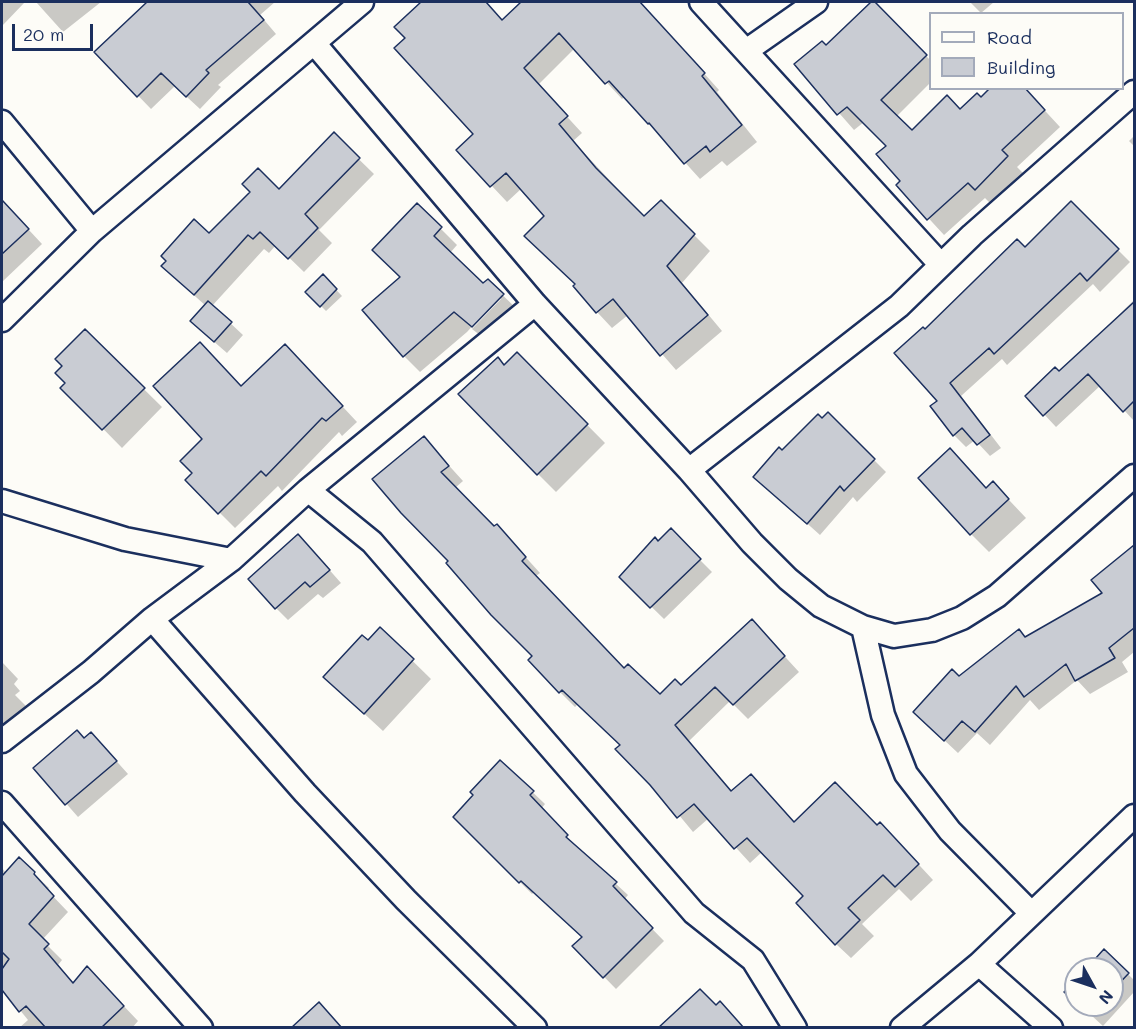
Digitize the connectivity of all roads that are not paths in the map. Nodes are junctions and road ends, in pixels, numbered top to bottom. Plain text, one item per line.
1 (362, 2) edge
2 (701, 2) edge
3 (816, 2) edge
4 (314, 43) junction
5 (746, 51) junction
6 (1134, 92) edge
7 (2, 122) edge
8 (92, 231) junction
9 (940, 264) junction
10 (535, 304) junction
11 (2, 320) edge
12 (689, 470) junction
13 (1134, 477) edge
14 (308, 490) junction
15 (2, 501) edge
16 (231, 560) junction
17 (152, 619) junction
18 (863, 627) junction
19 (2, 741) edge
20 (2, 802) edge
21 (1134, 816) edge
22 (1031, 913) junction
23 (979, 964) junction
24 (201, 1028) edge
25 (535, 1028) edge
26 (795, 1028) edge
27 (902, 1028) edge
28 (1052, 1028) edge

1 - 4 street
2 - 5 street
3 - 5 street
4 - 8 street
4 - 10 street
5 - 9 street
6 - 9 street
7 - 8 street
8 - 11 street
9 - 12 street
10 - 12 street
10 - 14 street
12 - 18 street
13 - 18 street
14 - 16 street
14 - 26 street
15 - 16 street
16 - 17 street
17 - 19 street
17 - 25 street
18 - 22 street
20 - 24 street
21 - 22 street
22 - 23 street
23 - 27 street
23 - 28 street

